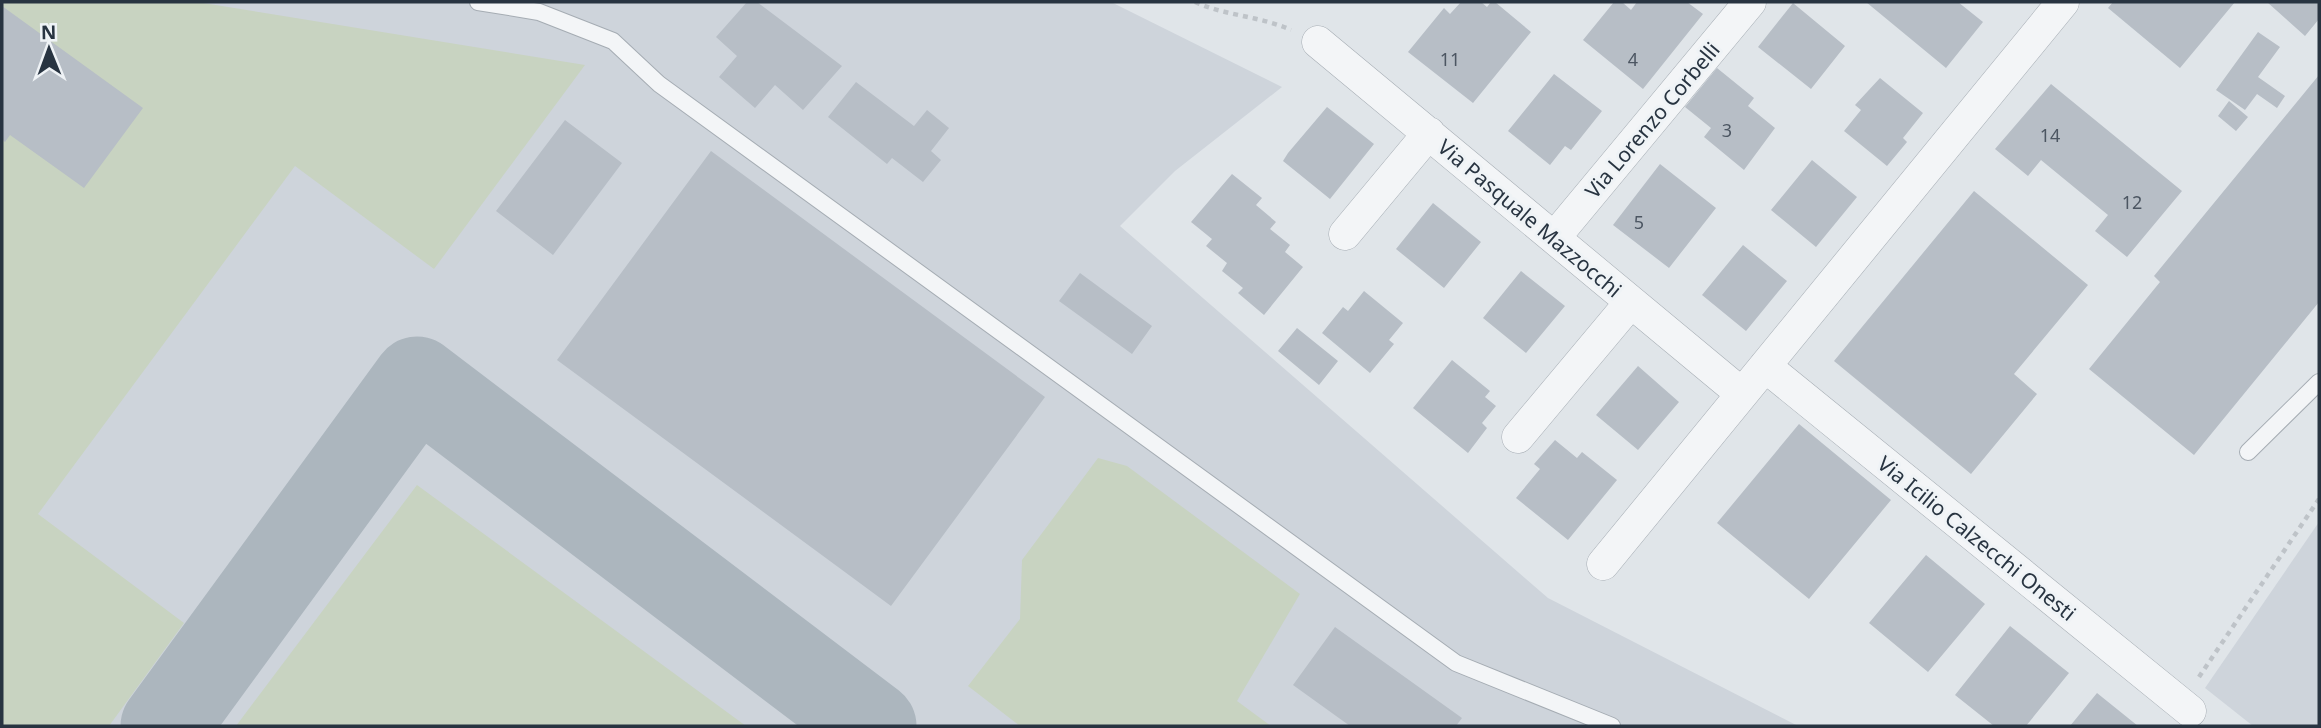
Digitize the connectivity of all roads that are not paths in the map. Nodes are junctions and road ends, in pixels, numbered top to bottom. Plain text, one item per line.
1 (478, 2) edge
2 (1750, 2) edge
3 (2063, 2) edge
4 (1318, 41) road end
5 (1429, 133) junction
6 (1345, 234) dead end
7 (1554, 238) junction
8 (1631, 302) junction
9 (1765, 366) junction
10 (2319, 382) edge
11 (1742, 394) junction
12 (1518, 438) dead end
13 (2248, 452) dead end
14 (1603, 564) dead end
15 (2186, 707) road end
16 (1612, 726) edge

1 - 16 lane
2 - 7 street, Via Lorenzo Corbelli
3 - 9 street
4 - 5 street, Via Pasquale Mazzocchi
5 - 6 street, Via Pasquale Mazzocchi
5 - 7 street, Via Pasquale Mazzocchi
7 - 8 street, Via Pasquale Mazzocchi
8 - 11 street, Via Pasquale Mazzocchi
8 - 12 street, Via Pasquale Mazzocchi
9 - 11 street
9 - 15 street, Via Icilio Calzecchi Onesti
10 - 13 lane
11 - 14 street

